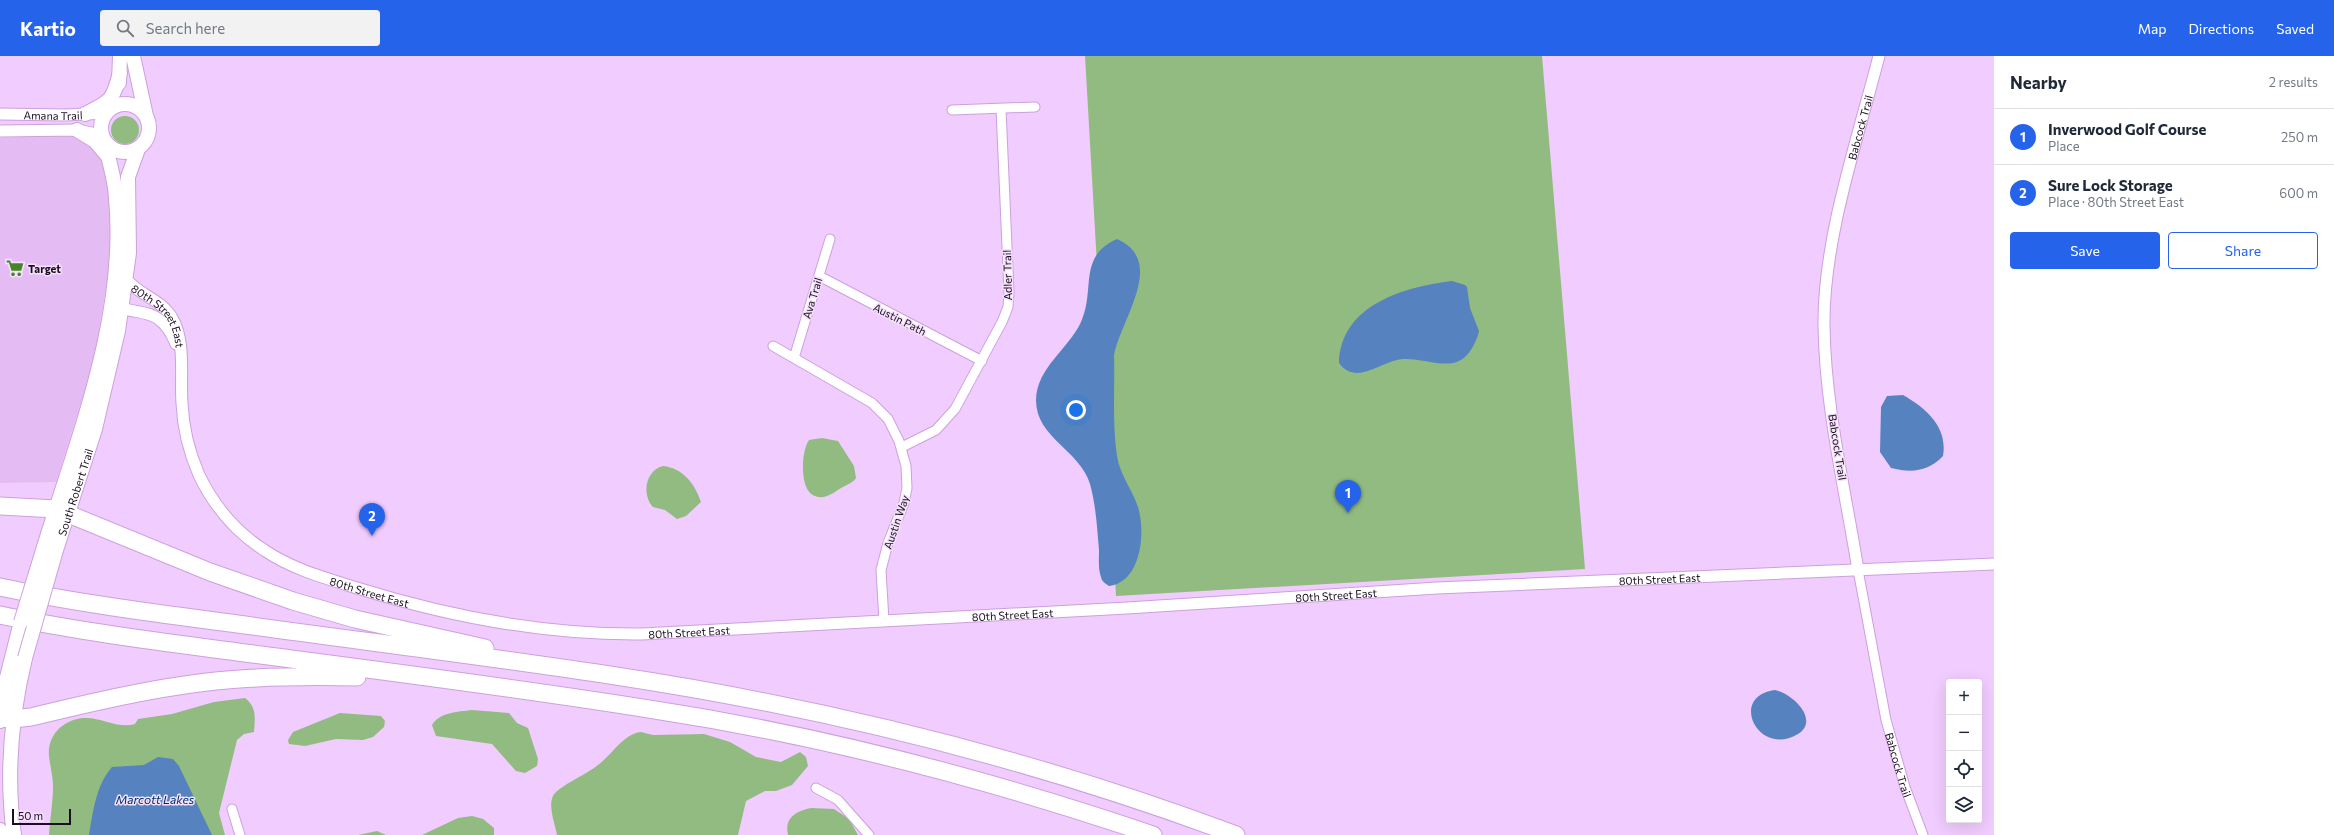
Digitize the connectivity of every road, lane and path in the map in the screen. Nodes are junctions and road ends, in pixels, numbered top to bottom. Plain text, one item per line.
1 (120, 56) edge
2 (133, 56) edge
3 (1879, 56) edge
4 (120, 73) junction
5 (1034, 108) dead end
6 (1001, 109) junction
7 (109, 110) junction
8 (952, 110) dead end
9 (0, 114) edge
10 (85, 114) junction
11 (146, 116) junction
12 (77, 130) junction
13 (0, 131) edge
14 (103, 138) junction
15 (138, 149) junction
16 (108, 156) junction
17 (830, 239) dead end
18 (819, 276) junction
19 (126, 279) junction
20 (113, 289) junction
21 (122, 308) junction
22 (772, 346) dead end
23 (180, 358) junction
24 (794, 358) junction
25 (982, 361) junction
26 (902, 447) junction
27 (0, 506) edge
28 (62, 511) junction
29 (1994, 564) edge
30 (1858, 570) junction
31 (0, 587) edge
32 (0, 615) edge
33 (884, 621) junction
34 (614, 676) junction
35 (604, 702) junction
36 (3, 719) edge
37 (816, 788) dead end
38 (232, 809) dead end
39 (0, 830) edge
40 (1, 835) edge
41 (14, 835) edge
42 (240, 835) edge
43 (869, 835) edge
44 (1153, 835) edge
45 (1236, 835) edge
46 (1923, 835) edge

1 - 4 main road
2 - 11 main road
3 - 30 street, Babcock Trail
4 - 7 main road
4 - 10 main road
5 - 6 street
6 - 8 street
6 - 25 street, Adler Trail
7 - 10 street, Amana Trail
7 - 11 main road
7 - 14 main road
9 - 10 street, Amana Trail
11 - 15 main road
12 - 13 street
12 - 14 street
12 - 16 main road
14 - 15 main road
14 - 16 main road, South Robert Trail
15 - 19 main road, South Robert Trail
16 - 20 main road, South Robert Trail
17 - 18 street, Ava Trail
18 - 24 street, Ava Trail
18 - 25 street, Austin Path
19 - 21 main road, South Robert Trail
19 - 23 street, 80th Street East
20 - 21 street
20 - 28 main road, South Robert Trail
21 - 23 street, 80th Street East
21 - 28 main road, South Robert Trail
22 - 24 street, Austin Way
23 - 33 street, 80th Street East
24 - 26 street, Austin Way
25 - 26 street, Adler Trail
26 - 33 street, Austin Way
27 - 28 highway
28 - 34 highway
28 - 36 main road, South Robert Trail, bridge
29 - 30 street, 80th Street East
30 - 33 street, 80th Street East
30 - 46 street, Babcock Trail
31 - 34 highway
32 - 35 highway
34 - 45 highway
35 - 36 highway
35 - 44 highway
36 - 41 main road, South Robert Trail
37 - 43 street
38 - 42 street
39 - 40 main road

